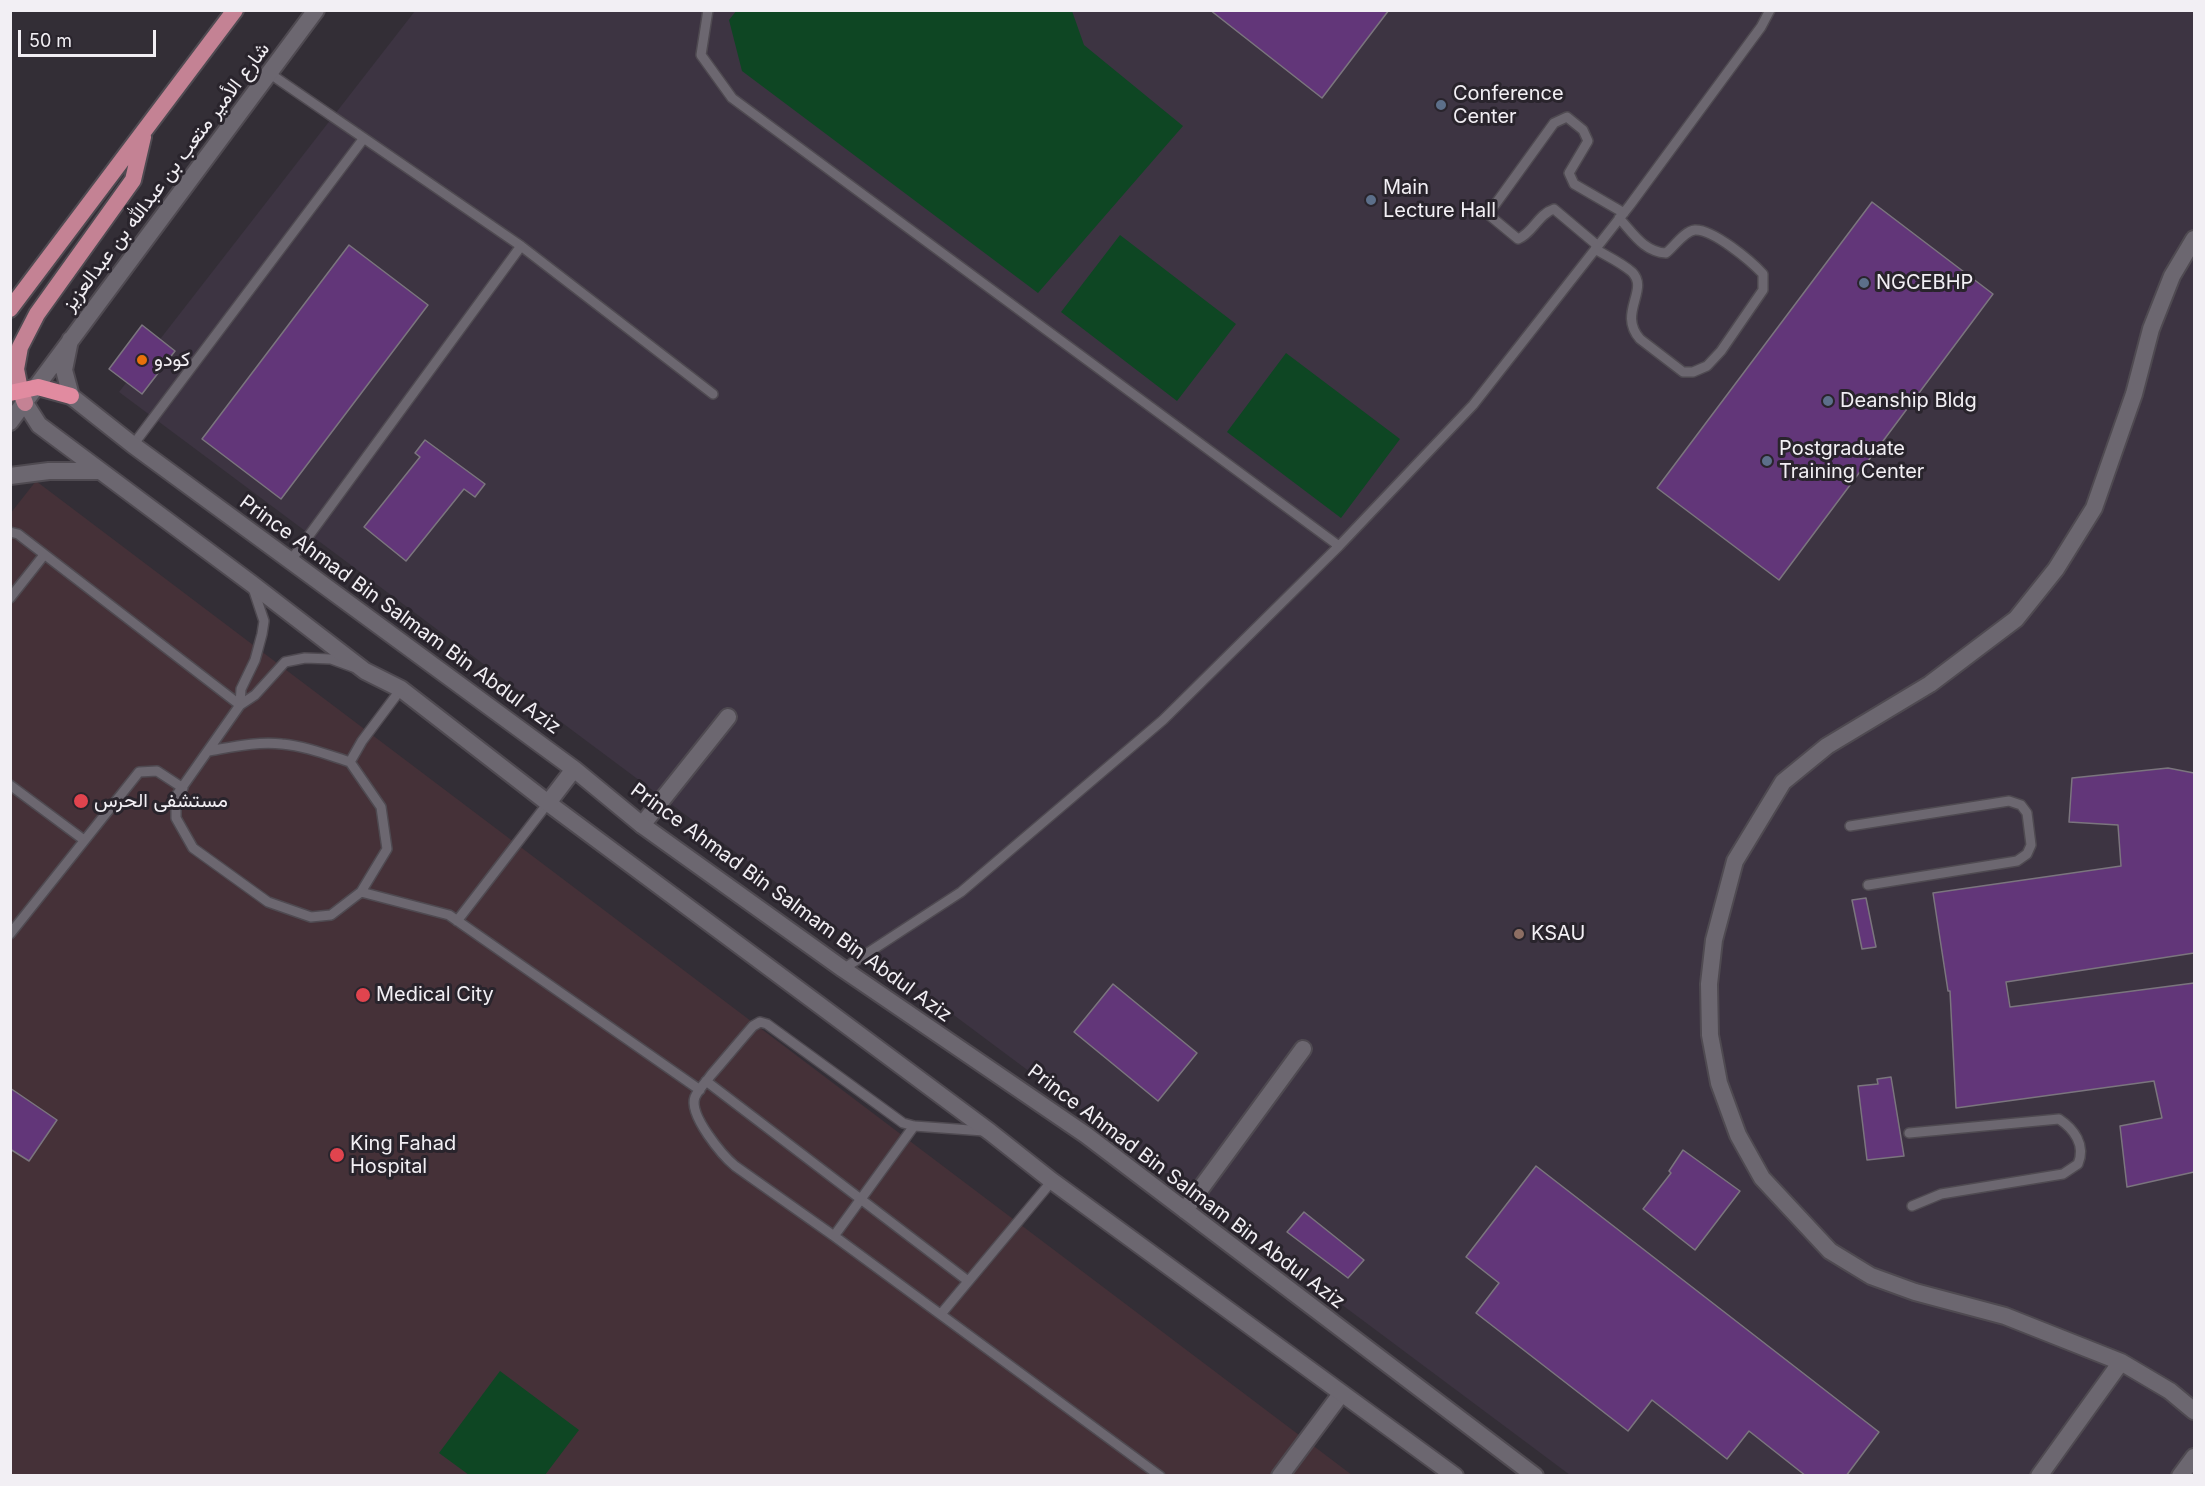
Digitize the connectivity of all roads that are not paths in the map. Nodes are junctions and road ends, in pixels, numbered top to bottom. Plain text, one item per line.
1 (236, 10) edge
2 (316, 10) edge
3 (708, 10) edge
4 (1770, 10) edge
5 (269, 73) junction
6 (145, 130) junction
7 (364, 138) junction
8 (1622, 216) junction
9 (2194, 239) edge
10 (521, 246) junction
11 (1597, 248) junction
12 (18, 292) edge
13 (10, 309) edge
14 (70, 340) junction
15 (38, 387) junction
16 (713, 394) dead end
17 (18, 395) edge
18 (71, 396) junction
19 (10, 422) edge
20 (133, 445) junction
21 (99, 471) junction
22 (10, 476) edge
23 (10, 532) edge
24 (1339, 546) junction
25 (44, 555) junction
26 (291, 560) junction
27 (252, 584) junction
28 (10, 598) edge
29 (365, 671) junction
30 (401, 689) junction
31 (240, 705) junction
32 (728, 717) dead end
33 (208, 751) junction
34 (350, 762) junction
35 (574, 769) junction
36 (10, 785) edge
37 (183, 788) junction
38 (548, 803) junction
39 (642, 825) junction
40 (1850, 826) dead end
41 (84, 840) junction
42 (1868, 885) dead end
43 (361, 892) junction
44 (457, 921) junction
45 (10, 934) edge
46 (843, 969) junction
47 (1303, 1049) dead end
48 (706, 1081) junction
49 (700, 1090) junction
50 (914, 1126) junction
51 (990, 1132) junction
52 (1909, 1133) dead end
53 (1052, 1181) junction
54 (860, 1200) junction
55 (1912, 1206) dead end
56 (1185, 1210) junction
57 (834, 1236) junction
58 (968, 1281) junction
59 (941, 1314) junction
60 (2121, 1362) junction
61 (1341, 1394) junction
62 (2194, 1411) edge
63 (2194, 1457) edge
64 (1160, 1476) edge
65 (1280, 1476) edge
66 (1455, 1476) edge
67 (1535, 1476) edge
68 (2039, 1476) edge
69 (2180, 1476) edge

1 - 6 main road
2 - 5 main road, شارع الأمير متعب بن عبدالله بن عبدالعزيز
3 - 24 lane
4 - 8 lane
5 - 7 lane
5 - 14 main road, شارع الأمير متعب بن عبدالله بن عبدالعزيز
6 - 12 main road
6 - 17 main road
7 - 10 lane
7 - 20 lane
8 - 11 lane
8 - 11 lane
8 - 11 lane
9 - 60 main road
10 - 16 lane
10 - 26 lane
11 - 24 lane
12 - 13 main road
14 - 15 main road, شارع الأمير متعب بن عبدالله بن عبدالعزيز
14 - 18 main road
15 - 17 highway
15 - 18 highway
17 - 19 main road
17 - 21 main road
18 - 20 main road, Prince Ahmad Bin Salmam Bin Abdul Aziz
20 - 26 main road, Prince Ahmad Bin Salmam Bin Abdul Aziz
21 - 22 main road
21 - 27 main road
23 - 25 lane
24 - 46 lane
25 - 28 lane
25 - 31 lane
26 - 35 main road, Prince Ahmad Bin Salmam Bin Abdul Aziz
27 - 29 main road
27 - 31 lane
29 - 30 main road
29 - 31 lane
30 - 34 lane
30 - 38 main road
31 - 33 lane
32 - 39 main road
33 - 34 lane
33 - 37 lane
34 - 43 lane
35 - 38 main road
35 - 39 main road, Prince Ahmad Bin Salmam Bin Abdul Aziz
36 - 41 lane
37 - 41 lane
37 - 43 lane
38 - 44 lane
38 - 51 main road
39 - 46 main road, Prince Ahmad Bin Salmam Bin Abdul Aziz
40 - 42 lane
41 - 45 lane
43 - 44 lane
44 - 49 lane
46 - 56 main road, Prince Ahmad Bin Salmam Bin Abdul Aziz
47 - 56 main road
48 - 49 lane
48 - 50 lane
48 - 54 lane
49 - 57 lane
50 - 51 lane
50 - 54 lane
51 - 53 main road
52 - 55 lane
53 - 58 lane
53 - 61 main road
54 - 57 lane
54 - 58 lane
56 - 67 main road, Prince Ahmad Bin Salmam Bin Abdul Aziz
57 - 59 lane
58 - 59 lane
59 - 64 lane
60 - 62 main road
60 - 68 main road
61 - 65 main road
61 - 66 main road
63 - 69 main road

